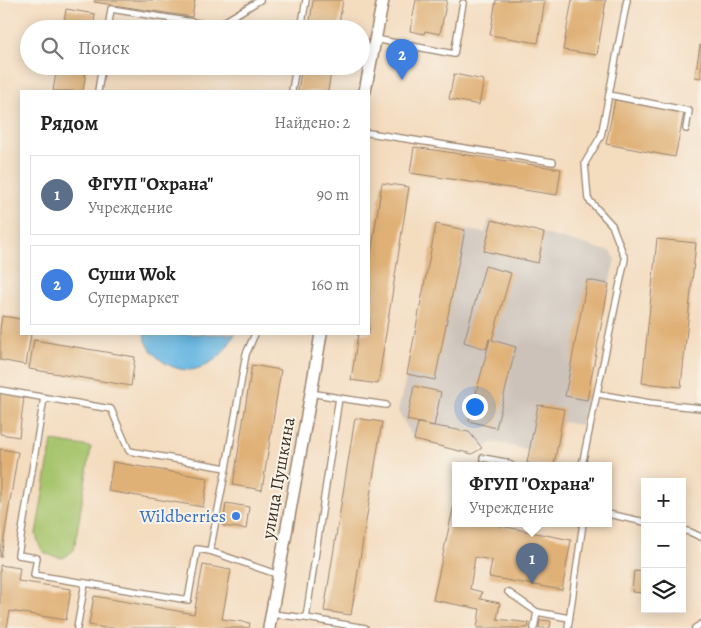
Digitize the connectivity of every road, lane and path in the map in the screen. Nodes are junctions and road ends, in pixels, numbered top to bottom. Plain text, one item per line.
1 (260, 0) edge
2 (306, 0) edge
3 (383, 0) edge
4 (627, 0) edge
5 (462, 3) dead end
6 (109, 20) edge
7 (177, 20) edge
8 (227, 20) edge
9 (303, 20) edge
10 (375, 39) junction
11 (370, 65) edge
12 (101, 75) edge
13 (295, 75) edge
14 (368, 75) edge
15 (98, 90) edge
16 (292, 90) edge
17 (365, 90) edge
18 (609, 95) junction
19 (686, 130) dead end
20 (370, 133) edge
21 (553, 162) dead end
22 (255, 335) edge
23 (321, 335) edge
24 (0, 390) edge
25 (312, 393) junction
26 (598, 394) junction
27 (44, 398) junction
28 (339, 398) junction
29 (386, 405) dead end
30 (701, 408) edge
31 (483, 458) dead end
32 (505, 462) edge
33 (583, 462) edge
34 (226, 468) junction
35 (612, 515) edge
36 (641, 521) edge
37 (582, 527) edge
38 (686, 531) edge
39 (701, 537) edge
40 (210, 551) junction
41 (279, 575) junction
42 (85, 583) junction
43 (508, 592) dead end
44 (537, 612) junction
45 (272, 614) junction
46 (306, 618) junction
47 (569, 618) junction
48 (701, 624) edge
49 (78, 628) edge
50 (269, 628) edge
51 (365, 628) edge
52 (534, 628) edge
53 (568, 628) edge
54 (695, 628) edge

1 - 8 lane
2 - 9 lane
3 - 10 street
4 - 18 lane
5 - 10 lane
6 - 7 lane
10 - 11 street
12 - 15 lane
13 - 16 lane
14 - 17 street
18 - 19 lane
18 - 26 lane
20 - 21 lane
22 - 34 lane
23 - 25 street, улица Пушкина
24 - 27 lane
25 - 28 lane
25 - 41 street, улица Пушкина
26 - 30 lane
26 - 33 lane
27 - 34 lane
27 - 42 lane
28 - 29 lane
28 - 46 lane
31 - 32 lane
34 - 40 lane
35 - 36 lane
37 - 47 lane
38 - 39 lane
40 - 41 lane
40 - 42 lane
41 - 45 street, улица Пушкина
42 - 49 lane
43 - 44 lane
44 - 47 lane
44 - 52 lane
45 - 46 lane
45 - 50 street, улица Пушкина
46 - 51 lane
47 - 53 lane
48 - 54 lane

